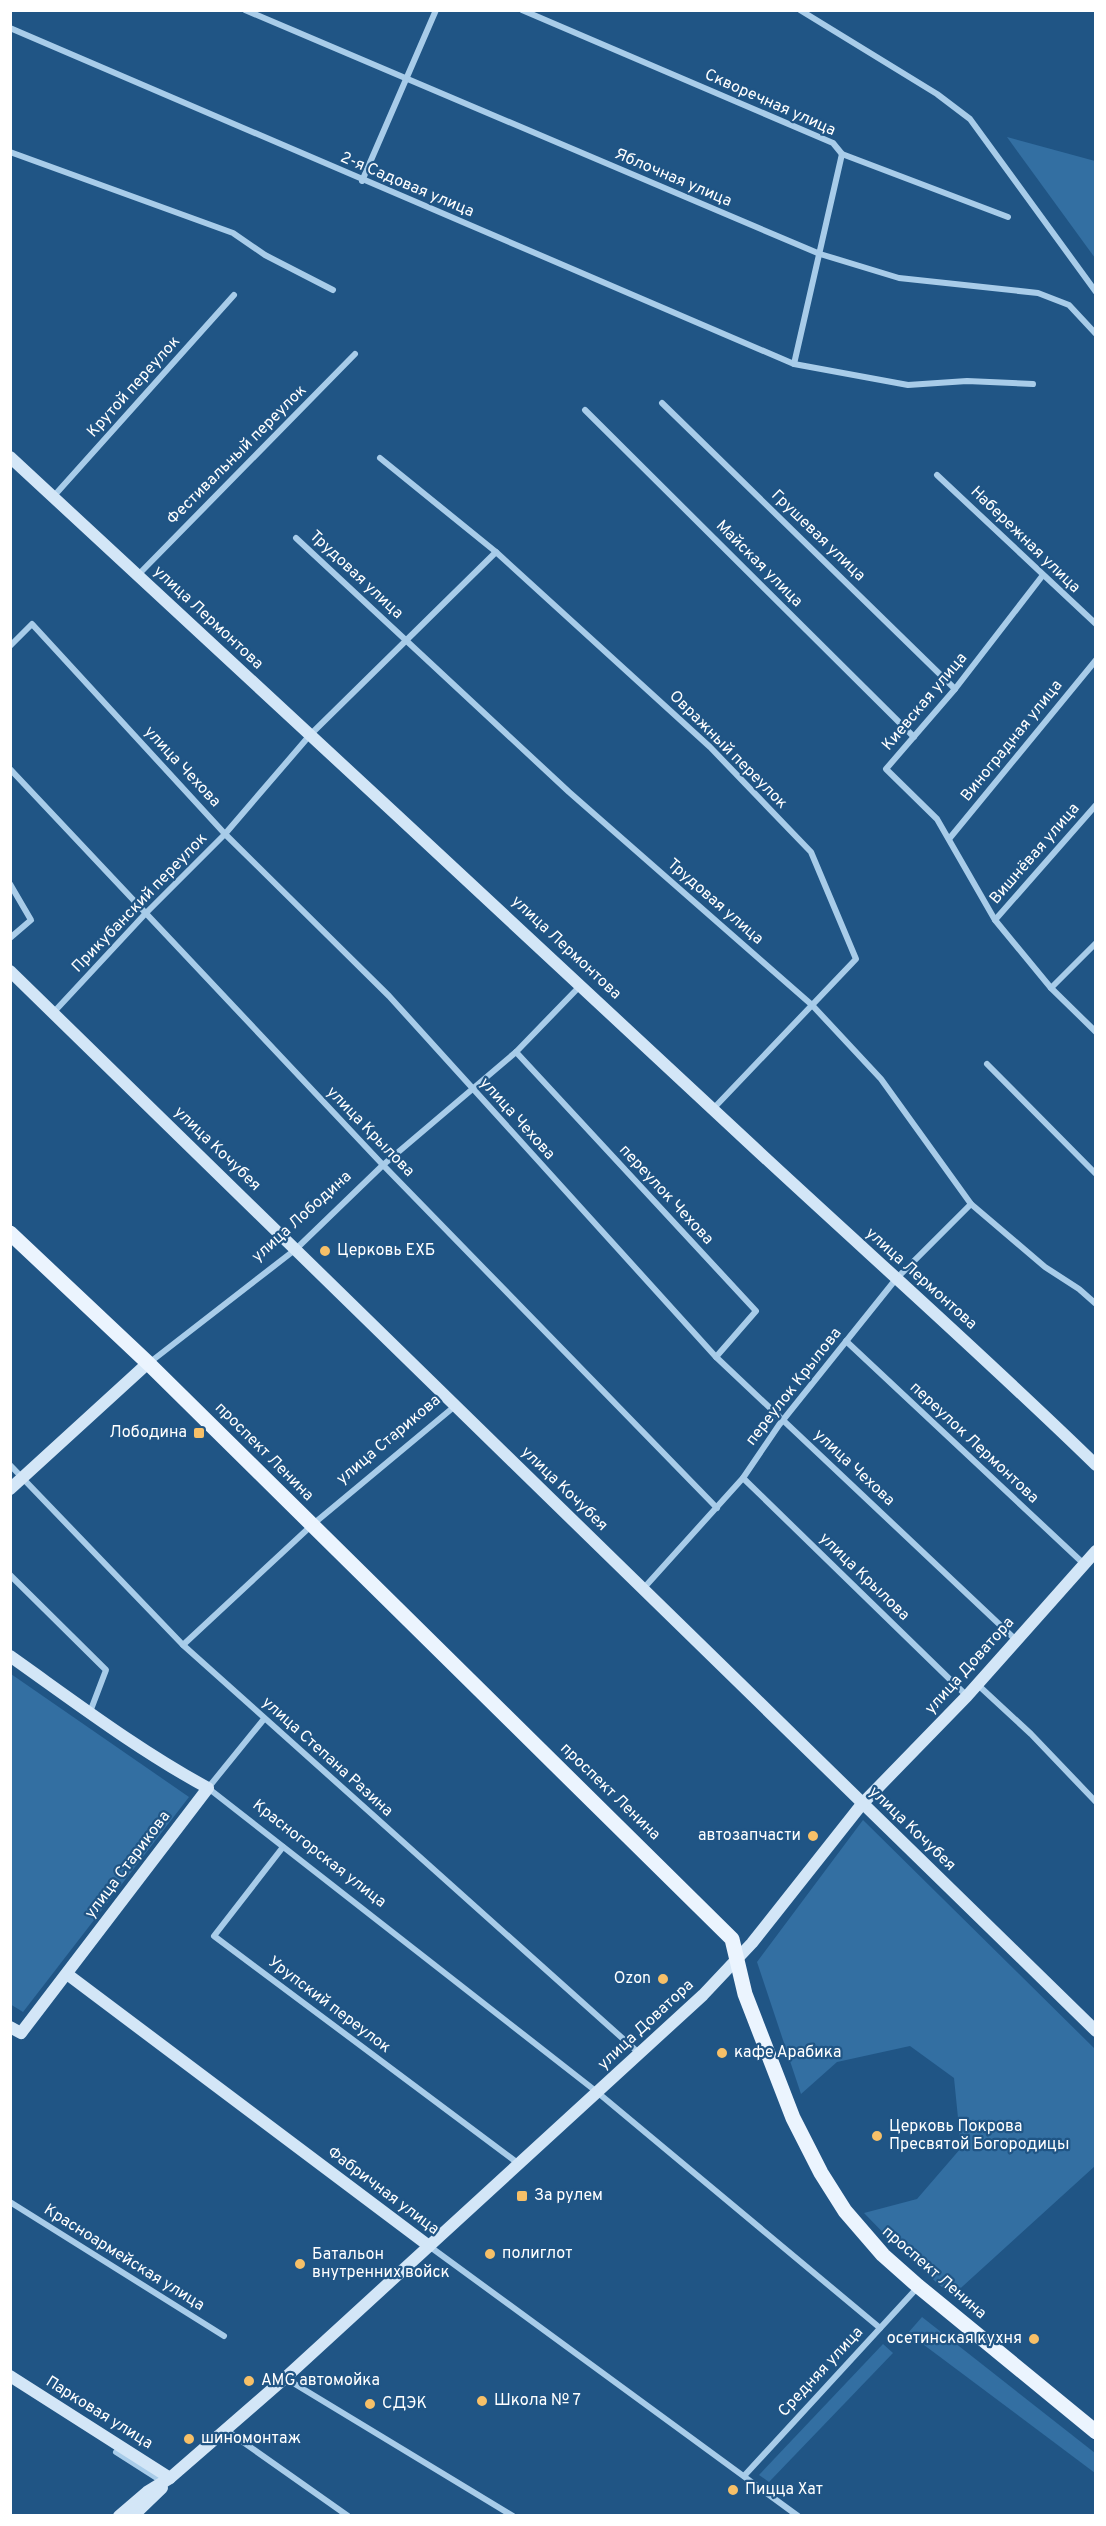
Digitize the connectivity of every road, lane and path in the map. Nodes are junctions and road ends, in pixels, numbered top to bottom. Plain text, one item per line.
1 (245, 10) edge
2 (436, 10) edge
3 (522, 10) edge
4 (800, 10) edge
5 (10, 28) edge
6 (406, 80) junction
7 (10, 152) edge
8 (842, 154) junction
9 (362, 181) junction
10 (1008, 217) dead end
11 (820, 254) junction
12 (333, 290) dead end
13 (1095, 292) edge
14 (234, 295) dead end
15 (1095, 334) edge
16 (355, 354) dead end
17 (794, 364) junction
18 (1033, 384) dead end
19 (662, 403) dead end
20 (585, 410) dead end
21 (10, 457) edge
22 (380, 458) dead end
23 (937, 475) dead end
24 (53, 497) junction
25 (296, 538) dead end
26 (496, 552) junction
27 (137, 575) junction
28 (1042, 575) junction
29 (1095, 624) edge
30 (406, 640) junction
31 (10, 646) edge
32 (1095, 660) edge
33 (955, 689) junction
34 (310, 735) junction
35 (915, 737) junction
36 (10, 769) edge
37 (1095, 805) edge
38 (225, 834) junction
39 (949, 839) junction
40 (10, 884) edge
41 (145, 914) junction
42 (995, 920) junction
43 (10, 938) edge
44 (1095, 943) edge
45 (10, 971) edge
46 (582, 985) junction
47 (1051, 988) junction
48 (812, 1005) junction
49 (53, 1013) junction
50 (1095, 1032) edge
51 (516, 1052) junction
52 (987, 1064) dead end
53 (473, 1091) junction
54 (713, 1109) junction
55 (383, 1165) junction
56 (1095, 1174) edge
57 (971, 1204) junction
58 (10, 1233) edge
59 (296, 1249) junction
60 (896, 1280) junction
61 (1095, 1304) edge
62 (846, 1341) junction
63 (716, 1357) junction
64 (148, 1363) junction
65 (456, 1406) junction
66 (783, 1419) junction
67 (10, 1465) edge
68 (1095, 1465) edge
69 (23, 1478) junction
70 (743, 1478) junction
71 (10, 1489) edge
72 (717, 1508) junction
73 (312, 1525) junction
74 (1095, 1551) edge
75 (1084, 1564) junction
76 (10, 1575) edge
77 (643, 1590) junction
78 (1017, 1640) junction
79 (183, 1645) junction
80 (10, 1656) edge
81 (978, 1684) junction
82 (967, 1696) junction
83 (90, 1713) junction
84 (264, 1719) junction
85 (208, 1788) junction
86 (1095, 1802) edge
87 (862, 1804) junction
88 (283, 1847) junction
89 (738, 1959) junction
90 (67, 1974) junction
91 (16, 2030) edge
92 (1095, 2031) edge
93 (640, 2055) junction
94 (597, 2092) junction
95 (519, 2164) junction
96 (10, 2202) edge
97 (429, 2246) junction
98 (918, 2286) junction
99 (880, 2328) junction
100 (224, 2336) dead end
101 (10, 2376) edge
102 (285, 2378) junction
103 (226, 2430) junction
104 (1095, 2432) edge
105 (116, 2452) dead end
106 (744, 2476) junction
107 (167, 2480) junction
108 (119, 2516) edge
109 (133, 2516) edge
110 (348, 2516) edge
111 (513, 2516) edge
112 (798, 2516) edge

1 - 6 street, Яблочная улица
2 - 6 street
3 - 8 street, Скворечная улица
4 - 13 street
5 - 9 street, 2-я Садовая улица
6 - 9 street
6 - 11 street, Яблочная улица
7 - 12 street
8 - 10 street, Скворечная улица
8 - 11 street
9 - 17 street, 2-я Садовая улица
11 - 15 street, Яблочная улица
11 - 17 street
14 - 24 street, Крутой переулок
16 - 27 street, Фестивальный переулок
17 - 18 street, 2-я Садовая улица
19 - 33 street, Грушевая улица
20 - 35 street, Майская улица
21 - 24 street, улица Лермонтова
22 - 26 street, Овражный переулок
23 - 28 street, Набережная улица
24 - 27 street, улица Лермонтова
25 - 30 street, Трудовая улица
26 - 30 street, Прикубанский переулок
26 - 48 street, Овражный переулок
27 - 34 street, улица Лермонтова
28 - 29 street, Набережная улица
28 - 33 street, Киевская улица
30 - 34 street, Прикубанский переулок
30 - 48 street, Трудовая улица
31 - 38 street, улица Чехова
32 - 39 street, Виноградная улица
33 - 35 street, Киевская улица
34 - 38 street, Прикубанский переулок
34 - 46 street, улица Лермонтова
35 - 39 street, Киевская улица
36 - 41 street, улица Крылова
37 - 42 street, Вишнёвая улица
38 - 41 street, Прикубанский переулок
38 - 53 street, улица Чехова
39 - 42 street, Киевская улица
40 - 43 street
41 - 49 street, Прикубанский переулок
41 - 55 street, улица Крылова
42 - 47 street, Киевская улица
44 - 47 street
45 - 49 street, улица Кочубея
46 - 51 street, улица Лободина
46 - 54 street, улица Лермонтова
47 - 50 street, Киевская улица
48 - 54 street, Овражный переулок
48 - 57 street, Трудовая улица
49 - 59 street, улица Кочубея
51 - 53 street, улица Лободина
51 - 63 street, переулок Чехова
52 - 56 street
53 - 55 street, улица Лободина
53 - 63 street, улица Чехова
54 - 60 street, улица Лермонтова
55 - 59 street, улица Лободина
55 - 72 street, улица Крылова
57 - 60 street, переулок Крылова
57 - 61 street, Трудовая улица
58 - 64 main road, проспект Ленина
59 - 64 street, улица Лободина
59 - 65 street, улица Кочубея
60 - 62 street, переулок Крылова
60 - 68 street, улица Лермонтова
62 - 66 street, переулок Крылова
62 - 75 street, переулок Лермонтова
63 - 66 street, улица Чехова
64 - 69 street, улица Лободина
64 - 73 main road, проспект Ленина
65 - 73 street, улица Старикова
65 - 77 street, улица Кочубея
66 - 70 street, переулок Крылова
66 - 78 street, улица Чехова
67 - 69 street, улица Степана Разина
69 - 71 street, улица Лободина
69 - 79 street, улица Степана Разина
70 - 72 street, переулок Крылова
70 - 82 street, улица Крылова
72 - 77 street, переулок Крылова
73 - 79 street, улица Старикова
73 - 89 main road, проспект Ленина
74 - 75 street, улица Доватора
75 - 78 street, улица Доватора
76 - 83 street
77 - 87 street, улица Кочубея
78 - 81 street, улица Доватора
79 - 84 street, улица Степана Разина
80 - 83 street, Красногорская улица
81 - 82 street, улица Доватора
81 - 86 street
82 - 87 street, улица Доватора
83 - 85 street, Красногорская улица
84 - 85 street, улица Старикова
84 - 93 street, улица Степана Разина
85 - 88 street, Красногорская улица
85 - 90 street, улица Старикова
87 - 89 street, улица Доватора
87 - 92 street, улица Кочубея
88 - 94 street, Красногорская улица
88 - 95 street, Урупский переулок
89 - 93 street, улица Доватора
89 - 98 main road, проспект Ленина
90 - 91 street, улица Старикова
90 - 97 street, Фабричная улица
93 - 94 street, улица Доватора
94 - 95 street, улица Доватора
94 - 99 street
95 - 97 street, улица Доватора
96 - 100 street, Красноармейская улица
97 - 102 street, улица Доватора
97 - 106 street, Фабричная улица
98 - 99 street, Средняя улица
98 - 104 main road, проспект Ленина
99 - 106 street, Средняя улица
101 - 107 street, Парковая улица
102 - 103 street, улица Доватора
102 - 111 street
103 - 107 street, улица Доватора
103 - 110 street
105 - 107 street
106 - 112 street, Фабричная улица
107 - 108 street, улица Доватора
107 - 109 street, улица Доватора

